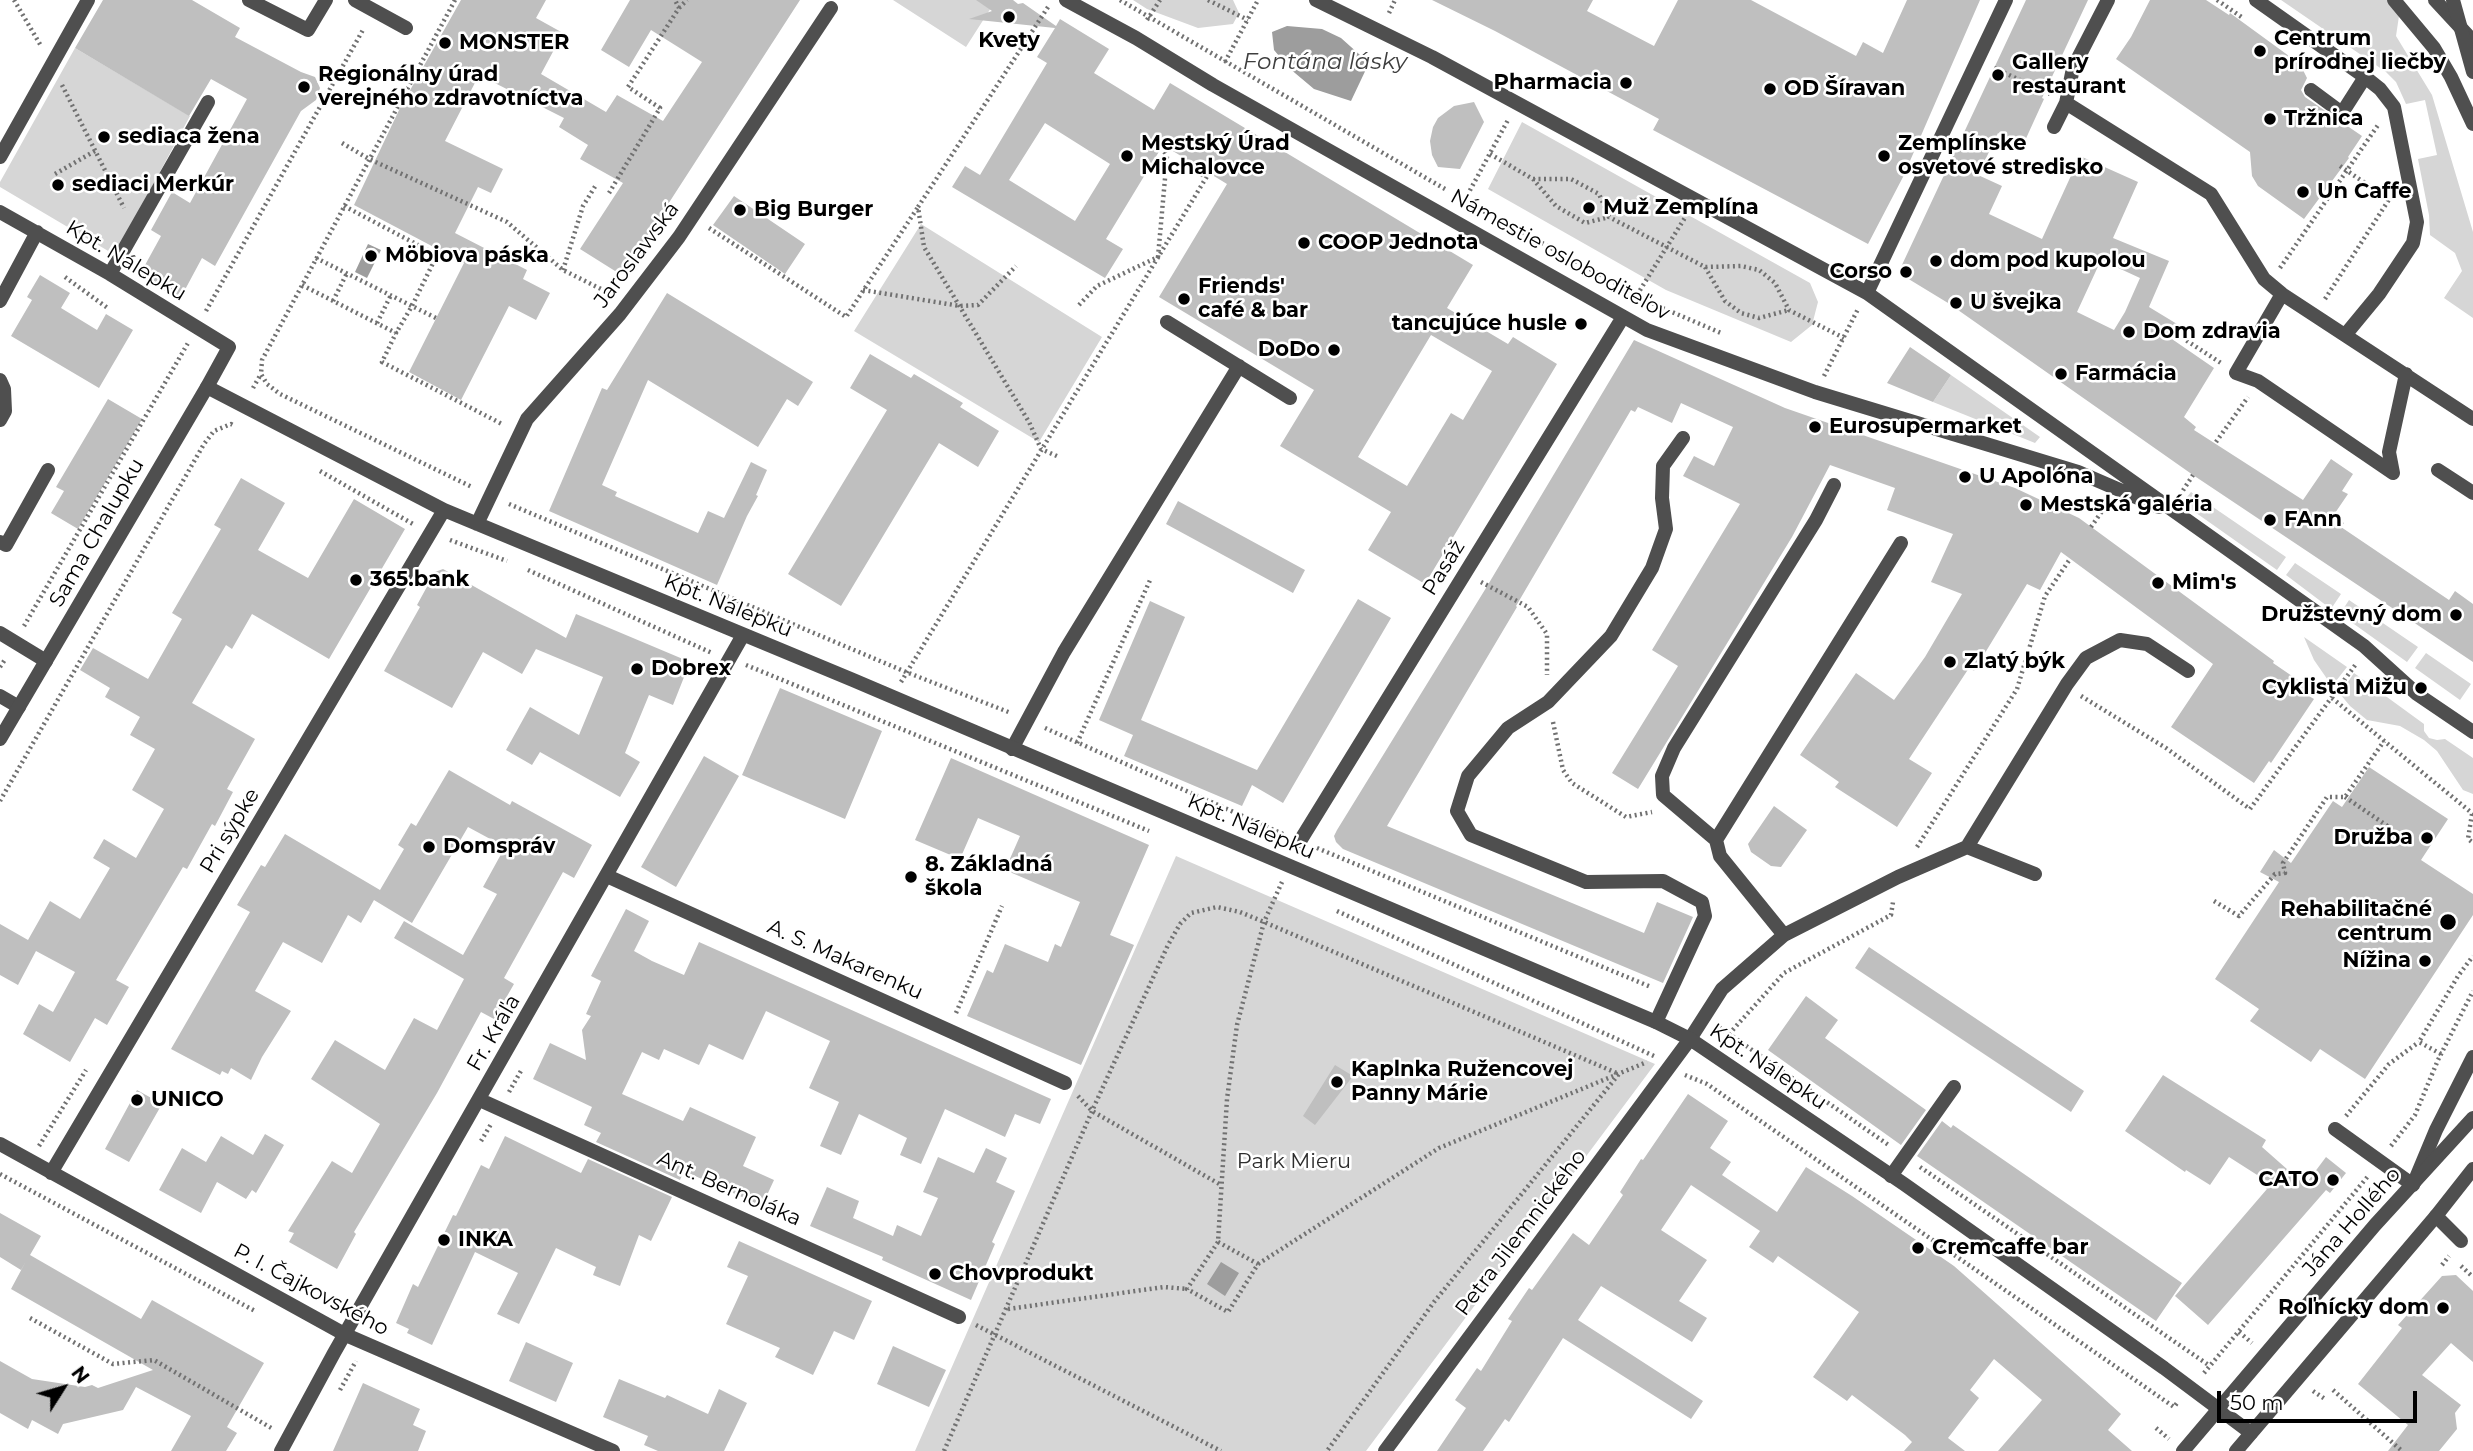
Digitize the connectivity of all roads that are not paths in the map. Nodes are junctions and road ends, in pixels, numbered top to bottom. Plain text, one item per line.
1 (88, 0) edge
2 (249, 0) edge
3 (326, 0) edge
4 (355, 0) edge
5 (1066, 0) edge
6 (1316, 0) edge
7 (2006, 0) edge
8 (2108, 0) edge
9 (2256, 0) edge
10 (2394, 0) edge
11 (2435, 0) edge
12 (2453, 0) edge
13 (831, 8) dead end
14 (2460, 25) junction
15 (406, 28) dead end
16 (2473, 41) edge
17 (2473, 72) edge
18 (2365, 77) junction
19 (2311, 90) dead end
20 (208, 102) dead end
21 (2066, 103) junction
22 (2473, 124) edge
23 (2054, 127) dead end
24 (0, 157) edge
25 (0, 212) edge
26 (37, 232) junction
27 (110, 274) junction
28 (1867, 293) junction
29 (2282, 294) junction
30 (0, 301) edge
31 (1623, 317) junction
32 (1167, 322) dead end
33 (2346, 334) junction
34 (229, 347) joint
35 (1239, 366) junction
36 (2406, 374) junction
37 (0, 380) edge
38 (207, 387) junction
39 (1290, 398) dead end
40 (2473, 419) edge
41 (0, 420) edge
42 (1683, 438) dead end
43 (48, 470) dead end
44 (2438, 470) dead end
45 (1835, 485) dead end
46 (2473, 493) edge
47 (444, 510) junction
48 (2185, 520) junction
49 (477, 524) junction
50 (0, 542) edge
51 (1902, 543) dead end
52 (0, 634) edge
53 (743, 635) junction
54 (46, 661) junction
55 (2188, 671) dead end
56 (0, 696) edge
57 (19, 707) junction
58 (2473, 732) edge
59 (0, 739) edge
60 (1012, 748) junction
61 (1716, 840) junction
62 (1300, 841) road end
63 (1967, 847) junction
64 (2035, 874) dead end
65 (607, 876) junction
66 (1784, 935) junction
67 (1656, 1023) junction
68 (1690, 1039) junction
69 (2473, 1057) edge
70 (1065, 1083) road end
71 (1954, 1087) dead end
72 (480, 1100) junction
73 (2473, 1118) edge
74 (2335, 1129) road end
75 (0, 1144) edge
76 (2473, 1169) edge
77 (51, 1173) junction
78 (1891, 1176) junction
79 (2413, 1185) junction
80 (2436, 1216) junction
81 (2461, 1241) dead end
82 (959, 1317) dead end
83 (346, 1335) junction
84 (2218, 1411) junction
85 (2251, 1433) junction
86 (285, 1444) edge
87 (613, 1451) edge
88 (1385, 1451) edge
89 (2183, 1451) edge
90 (2236, 1451) edge

1 - 24 street
2 - 3 street
4 - 15 street
5 - 31 street, Námestie osloboditeľov
6 - 28 street, Námestie osloboditeľov
7 - 28 street
8 - 21 street
9 - 18 street
10 - 22 street
11 - 14 street
12 - 14 street
13 - 49 street, Jaroslawská
14 - 16 street
14 - 17 street
18 - 19 street
18 - 33 street
20 - 27 street
21 - 23 street
21 - 29 street
25 - 26 street, Kpt. Nálepku
26 - 27 street, Kpt. Nálepku
26 - 30 street
27 - 34 street, Kpt. Nálepku
28 - 48 street, Námestie osloboditeľov
29 - 33 street
29 - 36 street
31 - 48 street, Námestie osloboditeľov
31 - 62 street, Pasáž
32 - 35 street
33 - 36 street
34 - 38 street, Sama Chalupku
35 - 39 street
35 - 60 street
36 - 40 street
37 - 41 street
38 - 47 street, Kpt. Nálepku
38 - 54 street, Sama Chalupku
42 - 67 street
43 - 50 street
44 - 46 street
45 - 61 street
47 - 49 street, Kpt. Nálepku
47 - 77 street, Pri sýpke
48 - 58 street, Námestie osloboditeľov
49 - 53 street, Kpt. Nálepku
51 - 61 street
52 - 54 street
53 - 60 street, Kpt. Nálepku
53 - 65 street, Fr. Kráľa
54 - 57 street, Sama Chalupku
55 - 63 street
56 - 57 street
57 - 59 street, Sama Chalupku
60 - 67 street, Kpt. Nálepku
61 - 66 street
63 - 64 street
63 - 66 street, Petra Jilemnického
65 - 70 street, A. S. Makarenku
65 - 72 street, Fr. Kráľa
66 - 68 street, Petra Jilemnického
67 - 68 street, Kpt. Nálepku
68 - 78 street, Kpt. Nálepku
68 - 88 street, Petra Jilemnického
69 - 79 street
71 - 78 street
72 - 82 street, Ant. Bernoláka
72 - 83 street, Fr. Kráľa
73 - 79 street, Jána Hollého
74 - 79 street
75 - 77 street, P. I. Čajkovského
76 - 80 street
77 - 83 street, P. I. Čajkovského
78 - 84 street, Kpt. Nálepku
79 - 84 street, Jána Hollého
80 - 81 street
80 - 85 street
83 - 86 street, Fr. Kráľa
83 - 87 street, P. I. Čajkovského
84 - 85 street, Kpt. Nálepku
84 - 89 street, Jána Hollého
85 - 90 street

